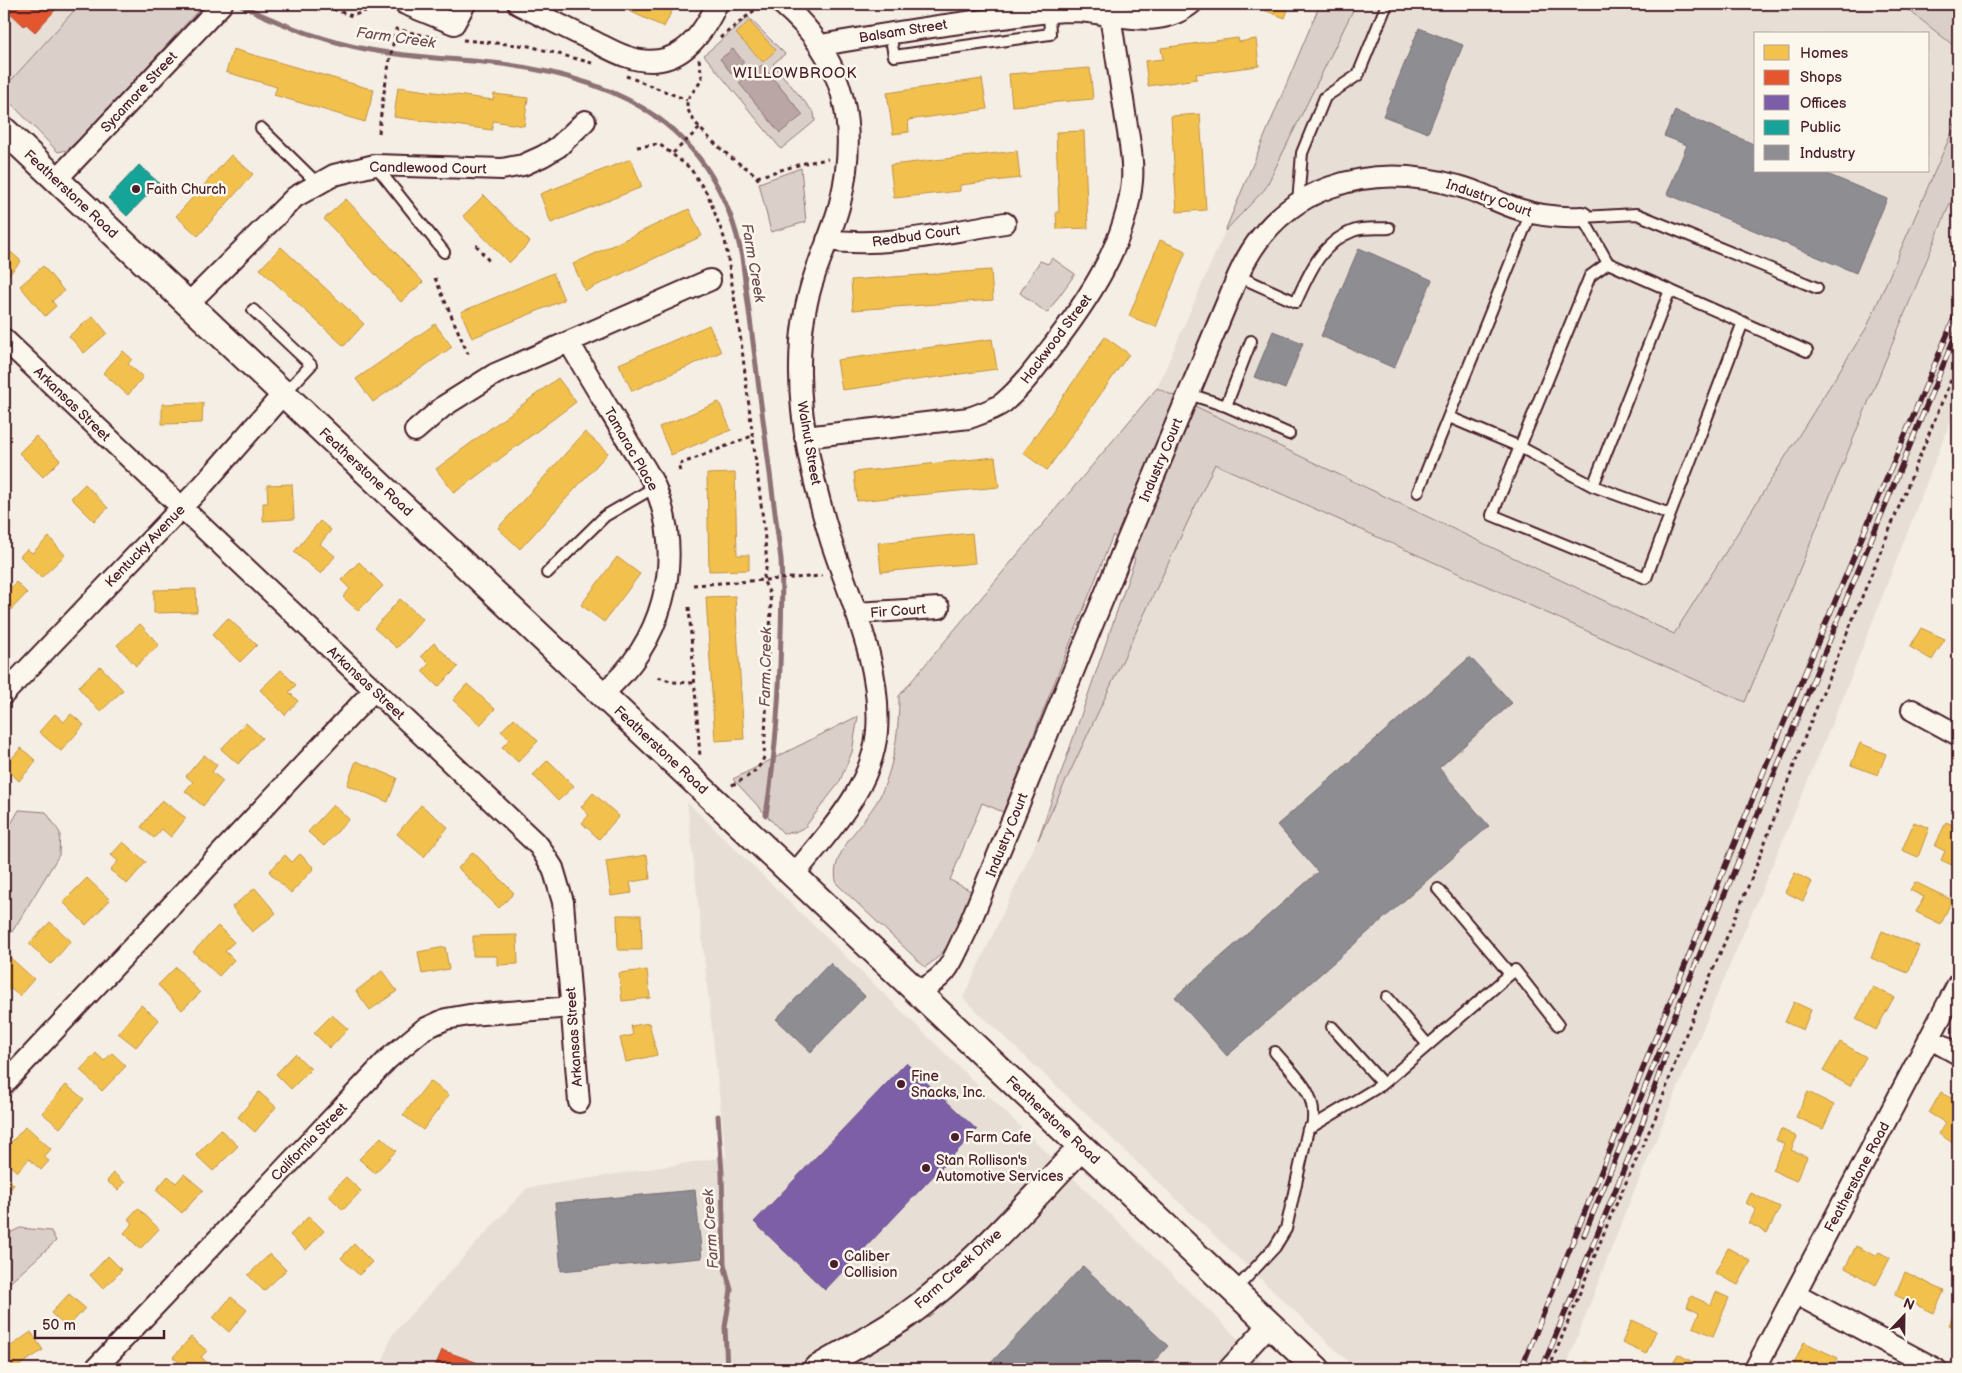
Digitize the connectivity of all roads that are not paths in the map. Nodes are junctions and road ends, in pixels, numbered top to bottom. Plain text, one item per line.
1 (222, 4) edge
2 (405, 4) edge
3 (465, 4) edge
4 (518, 4) edge
5 (717, 4) edge
6 (782, 4) edge
7 (1191, 4) edge
8 (1387, 4) edge
9 (1024, 10) edge
10 (1049, 12) junction
11 (1110, 16) junction
12 (890, 33) junction
13 (821, 45) junction
14 (584, 121) dead end
15 (261, 128) dead end
16 (4, 130) edge
17 (375, 165) junction
18 (56, 180) junction
19 (317, 183) junction
20 (1298, 203) junction
21 (1531, 212) junction
22 (1582, 217) junction
23 (1005, 223) dead end
24 (1388, 228) dead end
25 (827, 240) junction
26 (444, 252) dead end
27 (1608, 262) junction
28 (1238, 276) junction
29 (710, 280) dead end
30 (1817, 288) dead end
31 (1670, 290) junction
32 (188, 304) junction
33 (253, 310) dead end
34 (1742, 322) junction
35 (4, 339) edge
36 (1251, 340) dead end
37 (569, 342) junction
38 (1806, 351) dead end
39 (283, 394) junction
40 (1188, 394) junction
41 (1226, 406) junction
42 (1448, 417) junction
43 (415, 431) dead end
44 (1289, 434) dead end
45 (805, 437) junction
46 (1520, 447) junction
47 (1593, 486) junction
48 (655, 487) junction
49 (1418, 492) dead end
50 (181, 508) junction
51 (1670, 514) junction
52 (547, 572) dead end
53 (939, 608) dead end
54 (856, 614) junction
55 (374, 690) junction
56 (4, 694) edge
57 (602, 694) junction
58 (1912, 710) dead end
59 (1958, 735) edge
60 (794, 875) junction
61 (1438, 889) dead end
62 (1510, 974) junction
63 (1958, 984) edge
64 (917, 992) junction
65 (1387, 997) dead end
66 (572, 1007) junction
67 (1558, 1025) dead end
68 (1332, 1027) dead end
69 (1929, 1038) junction
70 (1428, 1045) junction
71 (1275, 1052) dead end
72 (1958, 1054) edge
73 (4, 1084) edge
74 (1383, 1084) junction
75 (579, 1102) dead end
76 (1312, 1127) junction
77 (1082, 1147) junction
78 (1234, 1291) junction
79 (1796, 1294) junction
80 (1270, 1324) junction
81 (95, 1369) edge
82 (816, 1369) edge
83 (1229, 1369) edge
84 (1317, 1369) edge
85 (1755, 1369) edge
86 (1936, 1369) edge

1 - 18 street, Sycamore Street
2 - 3 street
4 - 5 street
6 - 13 street, Walnut Street
7 - 11 street, Balsam Street
8 - 20 lane
9 - 10 street, Balsam Street
9 - 12 street, Balsam Street
10 - 11 street, Balsam Street
10 - 12 lane
11 - 45 street, Hackwood Street
12 - 13 street, Balsam Street
13 - 25 street, Walnut Street
14 - 17 street, Candlewood Court
15 - 19 lane
16 - 18 street, Featherstone Road
17 - 19 street, Candlewood Court
17 - 26 lane
18 - 32 street, Featherstone Road
19 - 32 street, Candlewood Court
20 - 21 street, Industry Court
20 - 28 street, Industry Court
21 - 22 street, Industry Court
21 - 42 lane
22 - 27 lane
22 - 30 lane
23 - 25 street, Redbud Court
24 - 28 lane
25 - 45 street, Walnut Street
27 - 31 lane
27 - 46 lane
28 - 40 street, Industry Court
29 - 37 street
31 - 34 lane
31 - 47 lane
32 - 39 street, Featherstone Road
33 - 39 lane
34 - 38 lane
34 - 51 lane
35 - 50 street, Arkansas Street
36 - 41 lane
37 - 43 street
37 - 48 street, Tamarac Place
39 - 50 street, Kentucky Avenue
39 - 57 street, Featherstone Road
40 - 41 lane
40 - 64 street, Industry Court
41 - 44 lane
42 - 46 lane
42 - 49 lane
45 - 54 street, Walnut Street
46 - 47 lane
46 - 51 lane
47 - 51 lane
48 - 52 lane
48 - 57 street, Tamarac Place
50 - 55 street, Arkansas Street
50 - 56 street, Kentucky Avenue
53 - 54 street, Fir Court
54 - 60 street, Walnut Street
55 - 66 street, Arkansas Street
55 - 73 street
57 - 60 street, Featherstone Road
58 - 59 street
60 - 64 street, Featherstone Road
61 - 62 lane
62 - 67 lane
62 - 70 lane
63 - 69 street, Featherstone Road
64 - 77 street, Featherstone Road
65 - 70 lane
66 - 75 street, Arkansas Street
66 - 81 street, California Street
68 - 74 lane
69 - 72 street
69 - 79 street, Featherstone Road
70 - 74 lane
71 - 76 lane
74 - 76 lane
76 - 78 lane
77 - 78 street, Featherstone Road
77 - 82 street, Farm Creek Drive
78 - 80 street, Featherstone Road
79 - 85 street, Featherstone Road
79 - 86 street
80 - 83 street
80 - 84 street, Featherstone Road

